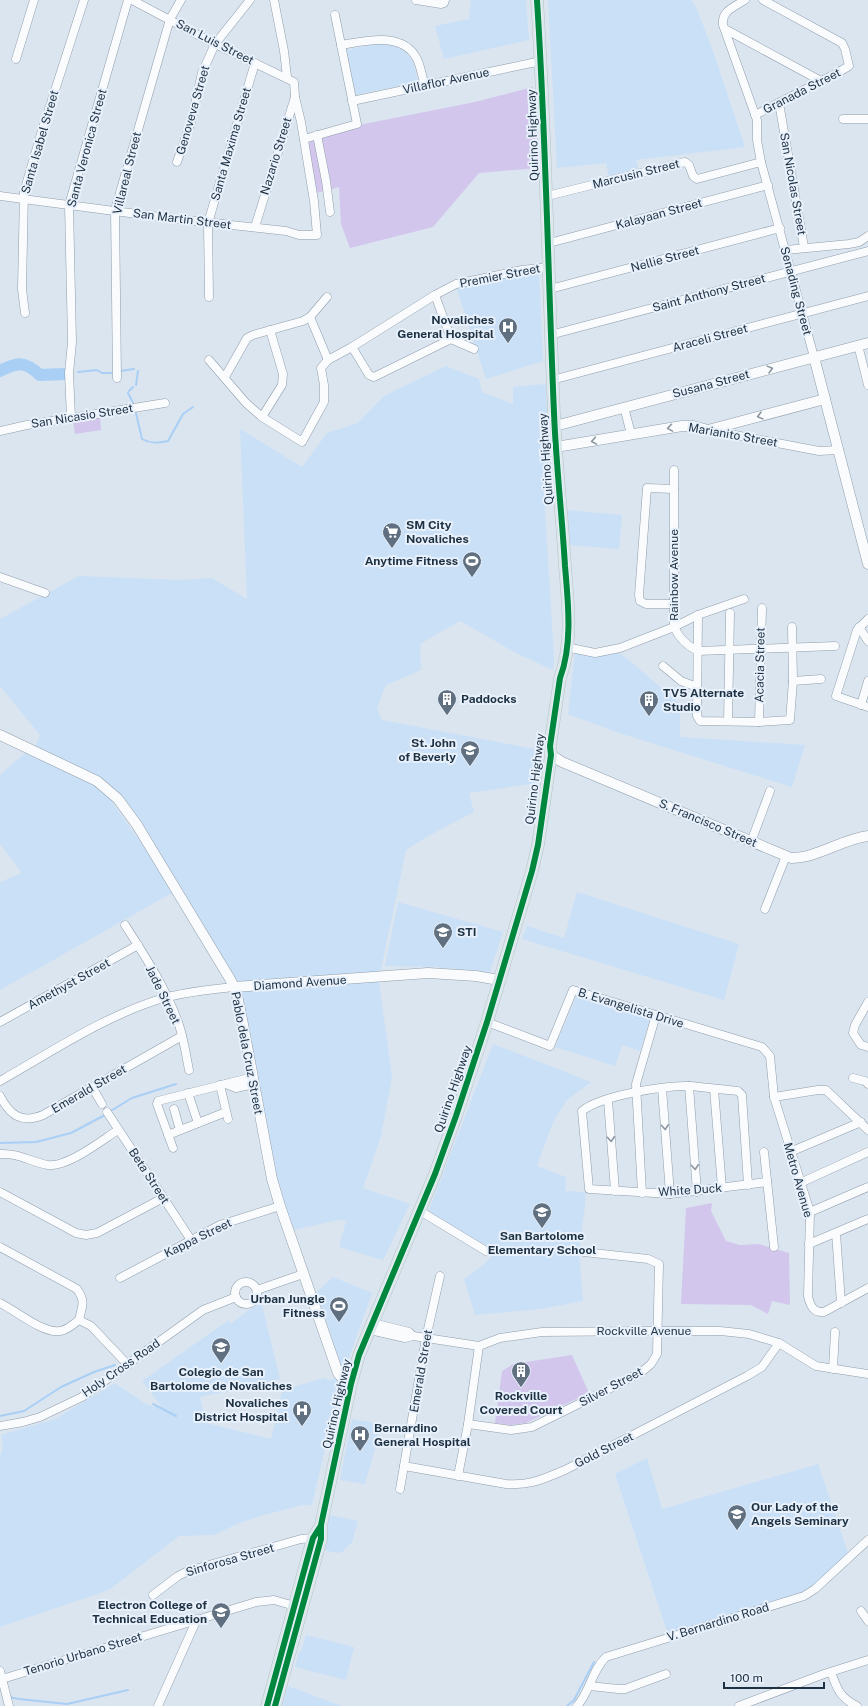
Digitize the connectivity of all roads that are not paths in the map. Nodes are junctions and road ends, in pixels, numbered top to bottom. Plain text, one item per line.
1 (34, 0) edge
2 (84, 0) edge
3 (128, 0) edge
4 (132, 0) edge
5 (181, 0) edge
6 (250, 0) edge
7 (274, 0) edge
8 (416, 0) edge
9 (537, 0) edge
10 (744, 0) edge
11 (763, 0) edge
12 (444, 2) edge
13 (335, 15) dead end
14 (170, 19) junction
15 (725, 29) junction
16 (215, 44) junction
17 (341, 45) junction
18 (16, 59) dead end
19 (541, 61) junction
20 (255, 63) junction
21 (287, 77) junction
22 (821, 81) junction
23 (295, 85) joint
24 (425, 86) junction
25 (295, 97) junction
26 (352, 101) junction
27 (779, 102) junction
28 (755, 115) junction
29 (843, 119) dead end
30 (868, 119) edge
31 (317, 135) junction
32 (304, 139) junction
33 (178, 162) dead end
34 (761, 162) junction
35 (768, 185) junction
36 (0, 196) edge
37 (547, 196) junction
38 (23, 199) junction
39 (69, 205) junction
40 (115, 210) junction
41 (330, 212) dead end
42 (208, 223) junction
43 (256, 227) junction
44 (780, 228) junction
45 (868, 236) edge
46 (549, 243) junction
47 (804, 248) junction
48 (786, 250) junction
49 (868, 251) edge
50 (549, 267) junction
51 (791, 271) junction
52 (550, 289) junction
53 (435, 295) junction
54 (868, 296) edge
55 (208, 297) dead end
56 (327, 297) dead end
57 (25, 313) dead end
58 (802, 314) junction
59 (310, 317) junction
60 (270, 330) junction
61 (550, 335) junction
62 (451, 339) junction
63 (868, 342) edge
64 (858, 345) junction
65 (352, 347) junction
66 (474, 349) dead end
67 (814, 357) junction
68 (209, 360) dead end
69 (328, 360) junction
70 (117, 378) dead end
71 (225, 378) junction
72 (552, 380) junction
73 (868, 385) edge
74 (825, 399) junction
75 (164, 403) dead end
76 (624, 408) junction
77 (262, 417) junction
78 (71, 418) junction
79 (555, 426) junction
80 (708, 430) junction
81 (0, 431) edge
82 (631, 434) junction
83 (556, 447) junction
84 (839, 450) junction
85 (674, 470) dead end
86 (674, 489) junction
87 (867, 559) edge
88 (0, 578) edge
89 (44, 593) dead end
90 (744, 599) dead end
91 (674, 604) junction
92 (762, 608) dead end
93 (730, 613) dead end
94 (698, 614) junction
95 (868, 619) edge
96 (674, 627) junction
97 (859, 627) junction
98 (792, 628) dead end
99 (868, 641) edge
100 (835, 646) dead end
101 (566, 647) junction
102 (793, 647) junction
103 (761, 649) junction
104 (730, 650) junction
105 (698, 651) junction
106 (663, 666) dead end
107 (821, 679) dead end
108 (793, 681) junction
109 (868, 681) edge
110 (697, 687) junction
111 (864, 706) edge
112 (728, 721) junction
113 (759, 722) junction
114 (0, 735) edge
115 (552, 754) junction
116 (770, 791) dead end
117 (868, 836) edge
118 (751, 842) junction
119 (786, 856) junction
120 (764, 909) dead end
121 (125, 924) dead end
122 (138, 945) junction
123 (499, 980) junction
124 (234, 987) junction
125 (167, 997) junction
126 (868, 1002) edge
127 (656, 1015) junction
128 (0, 1022) edge
129 (487, 1022) junction
130 (182, 1036) junction
131 (868, 1047) edge
132 (189, 1070) dead end
133 (772, 1072) joint
134 (853, 1078) dead end
135 (0, 1081) edge
136 (253, 1081) junction
137 (868, 1084) edge
138 (223, 1085) junction
139 (689, 1086) junction
140 (92, 1088) junction
141 (662, 1088) junction
142 (714, 1089) junction
143 (188, 1093) junction
144 (636, 1093) junction
145 (0, 1096) edge
146 (774, 1096) junction
147 (608, 1100) junction
148 (102, 1104) dead end
149 (174, 1109) dead end
150 (107, 1112) dead end
151 (861, 1122) junction
152 (198, 1123) junction
153 (118, 1130) junction
154 (180, 1130) junction
155 (868, 1130) edge
156 (168, 1135) junction
157 (173, 1148) dead end
158 (764, 1152) dead end
159 (790, 1152) junction
160 (868, 1152) edge
161 (0, 1154) edge
162 (767, 1182) junction
163 (800, 1183) junction
164 (748, 1185) junction
165 (868, 1187) edge
166 (722, 1188) junction
167 (615, 1191) junction
168 (0, 1192) edge
169 (696, 1192) junction
170 (642, 1193) junction
171 (670, 1194) junction
172 (163, 1198) junction
173 (280, 1206) junction
174 (420, 1211) junction
175 (810, 1212) junction
176 (868, 1220) edge
177 (836, 1233) junction
178 (191, 1240) junction
179 (809, 1244) junction
180 (0, 1247) edge
181 (774, 1247) dead end
182 (486, 1251) dead end
183 (584, 1252) dead end
184 (303, 1274) junction
185 (440, 1276) dead end
186 (120, 1278) dead end
187 (868, 1288) edge
188 (257, 1290) junction
189 (236, 1297) junction
190 (0, 1303) edge
191 (841, 1303) junction
192 (79, 1320) junction
193 (371, 1326) junction
194 (657, 1331) junction
195 (836, 1332) dead end
196 (426, 1338) junction
197 (779, 1342) junction
198 (479, 1346) junction
199 (128, 1365) junction
200 (832, 1369) junction
201 (868, 1374) edge
202 (351, 1384) junction
203 (468, 1424) junction
204 (0, 1426) edge
205 (404, 1466) junction
206 (458, 1476) junction
207 (400, 1489) dead end
208 (320, 1527) junction
209 (313, 1538) junction
210 (868, 1540) edge
211 (153, 1595) dead end
212 (299, 1607) junction
213 (861, 1611) dead end
214 (197, 1619) junction
215 (868, 1621) edge
216 (868, 1660) edge
217 (831, 1672) junction
218 (666, 1674) dead end
219 (1, 1675) edge
220 (590, 1686) junction
221 (275, 1698) edge
222 (758, 1703) edge
223 (8, 1706) edge
224 (158, 1706) edge
225 (267, 1706) edge
226 (577, 1706) edge
227 (739, 1706) edge
228 (858, 1706) edge

1 - 18 street
2 - 38 street, Santa Isabel Street
3 - 39 street, Santa Veronica Street
4 - 14 street, San Luis Street
5 - 14 street, Villareal Street
6 - 16 street, Genoveva Street
7 - 21 street
8 - 12 street
9 - 19 main road, Quirino Highway
10 - 15 street, Senading Street
11 - 22 street, Granada Street
13 - 17 street
14 - 16 street, San Luis Street
14 - 40 street, Villareal Street
15 - 22 street
15 - 28 street, Senading Street
16 - 20 street, San Luis Street
16 - 33 street, Genoveva Street
17 - 24 street
17 - 26 street
19 - 24 street, Villaflor Avenue
19 - 37 main road, Quirino Highway
20 - 21 street, San Luis Street
20 - 42 street, Santa Maxima Street
21 - 23 street, San Luis Street
22 - 27 street, Granada Street
23 - 25 street, Nazario Street
24 - 26 street, Villaflor Avenue
25 - 32 street
25 - 43 street, Nazario Street
26 - 31 street
27 - 28 street, Granada Street
27 - 47 street, San Nicolas Street
28 - 34 street, Senading Street
29 - 30 street
31 - 32 street
31 - 41 street
32 - 43 street, San Martin Street
34 - 35 street, Senading Street
34 - 37 street, Marcusin Street
35 - 44 street, Senading Street
35 - 46 street, Kalayaan Street
36 - 38 street, San Martin Street
37 - 46 main road, Quirino Highway
38 - 39 street, San Martin Street
38 - 57 street, Santa Isabel Street
39 - 40 street, San Martin Street
39 - 78 street, Santa Veronica Street
40 - 42 street, San Martin Street
40 - 70 street, Villareal Street
42 - 43 street, San Martin Street
42 - 55 street, Santa Maxima Street
44 - 48 street, Senading Street
44 - 52 street, Nellie Street
45 - 47 street
46 - 50 main road, Quirino Highway
47 - 48 street, San Nicolas Street
48 - 51 street, Senading Street
49 - 51 street, Saint Anthony Street
50 - 52 main road, Quirino Highway
50 - 53 street, Premier Street
51 - 58 street, Senading Street
51 - 61 street, Saint Anthony Street
52 - 61 main road, Quirino Highway
53 - 62 street
53 - 65 street, Premier Street
54 - 58 street, Araceli Street
56 - 59 street
58 - 67 street, Senading Street
58 - 72 street, Araceli Street
59 - 60 street
59 - 69 street
60 - 71 street
60 - 77 street
61 - 72 main road, Quirino Highway
62 - 65 street
62 - 66 street
63 - 64 street, Susana Street
64 - 67 street, Susana Street
64 - 73 street
65 - 69 street, Premier Street
67 - 74 street, Senading Street
76 -> 67 street, Susana Street
68 - 71 street
69 - 77 street
71 - 77 street
72 - 79 main road, Quirino Highway
74 -> 80 street
74 - 84 street, Senading Street
75 - 78 street, San Nicasio Street
76 - 79 street, Susana Street
76 - 82 street
78 - 81 street, San Nicasio Street
79 - 83 main road, Quirino Highway
80 -> 82 street, Marianito Street
80 - 84 street, Marianito Street
82 -> 83 street, Marianito Street
83 - 101 main road, Quirino Highway
84 - 87 street, Senading Street
85 - 86 street, Rainbow Avenue
86 - 91 street, Rainbow Avenue
86 - 91 street
88 - 89 street
90 - 94 street
91 - 96 street, Rainbow Avenue
92 - 103 street, Acacia Street
93 - 104 street
94 - 96 street
94 - 105 street
95 - 97 street
96 - 101 street
96 - 105 street, Rainbow Avenue
97 - 99 street
97 - 111 street
98 - 102 street
100 - 102 street
101 - 115 main road, Quirino Highway
102 - 103 street
102 - 108 street
103 - 104 street
103 - 113 street, Acacia Street
104 - 105 street
104 - 112 street
105 - 110 street
106 - 110 street
107 - 108 street
108 - 113 street
109 - 111 street
110 - 112 street
112 - 113 street
114 - 124 street, Pablo dela Cruz Street
115 - 118 street, S. Francisco Street
115 - 123 main road, Quirino Highway
116 - 118 street
117 - 119 street, S. Francisco Street
118 - 119 street, S. Francisco Street
119 - 120 street
121 - 122 street, Jade Street
122 - 125 street, Jade Street
122 - 128 street, Amethyst Street
123 - 124 street, Diamond Avenue
123 - 129 main road, Quirino Highway
124 - 125 street, Diamond Avenue
124 - 136 street, Pablo dela Cruz Street
125 - 130 street, Jade Street
125 - 135 street, Diamond Avenue
126 - 131 street
127 - 129 street, B. Evangelista Drive
127 - 133 street, B. Evangelista Drive
127 - 144 street
129 - 174 main road, Quirino Highway
130 - 132 street, Jade Street
130 - 140 street, Emerald Street
133 - 146 street, Metro Avenue
134 - 137 street
136 - 138 street
136 - 173 street, Pablo dela Cruz Street
138 - 143 street
138 - 152 street
139 - 141 street
139 - 142 street
139 -> 169 street
140 - 145 street, Emerald Street
140 - 148 street
141 - 144 street
141 -> 171 street
142 - 164 street
142 - 166 street
143 - 152 street
143 - 156 street
144 - 147 street
144 - 170 street
146 - 151 street
146 - 159 street, Metro Avenue
147 -> 167 street
147 - 167 street, White Duck
149 - 154 street
150 - 153 street, Beta Street
151 - 155 street
151 - 159 street
152 - 154 street
153 - 161 street
153 - 172 street, Beta Street
154 - 156 street
156 - 157 street
158 - 162 street
159 - 163 street, Metro Avenue
160 - 163 street
162 - 164 street, White Duck
162 - 181 street
163 - 175 street, Metro Avenue
164 - 166 street, White Duck
165 - 175 street
166 - 169 street, White Duck
167 - 170 street, White Duck
168 - 172 street
169 - 171 street, White Duck
170 - 171 street, White Duck
172 - 178 street, Beta Street
173 - 178 street, Kappa Street
173 - 184 street, Pablo dela Cruz Street
174 - 182 street
174 - 193 main road, Quirino Highway
175 - 179 street, Metro Avenue
176 - 177 street
177 - 179 street
177 - 191 street
178 - 186 street, Kappa Street
179 - 191 street, Metro Avenue
180 - 192 street
183 - 194 street, Silver Street
184 - 188 street
184 - 202 street, Pablo dela Cruz Street
185 - 196 street, Emerald Street
187 - 191 street
188 - 189 street
188 - 189 street
189 - 199 street, Holy Cross Road
190 - 192 street
192 - 199 street
193 - 196 street, Rockville Avenue
193 - 202 main road, Quirino Highway
194 - 197 street, Rockville Avenue
194 - 198 street, Rockville Avenue
194 - 203 street, Silver Street
195 - 200 street
196 - 198 street, Rockville Avenue
196 - 205 street, Emerald Street
197 - 200 street, Rockville Avenue
197 - 206 street, Gold Street
198 - 203 street
199 - 204 street, Holy Cross Road
200 - 201 street, Rockville Avenue
202 - 208 main road, Quirino Highway
203 - 206 street
205 - 206 street, Gold Street
205 - 207 street, Emerald Street
208 - 209 main road, Quirino Highway
208 - 212 main road, Quirino Highway
209 - 211 street, Sinforosa Street
209 - 212 main road, Quirino Highway
210 - 220 street, V. Bernardino Road
212 - 214 street, Tenorio Urbano Street
212 - 221 main road, Quirino Highway
213 - 215 street
214 - 219 street, Tenorio Urbano Street
214 - 224 street
216 - 217 street
217 - 222 street
217 - 228 street
218 - 220 street
219 - 223 street
220 - 226 street, V. Bernardino Road
221 - 225 main road, Quirino Highway
222 - 227 street

